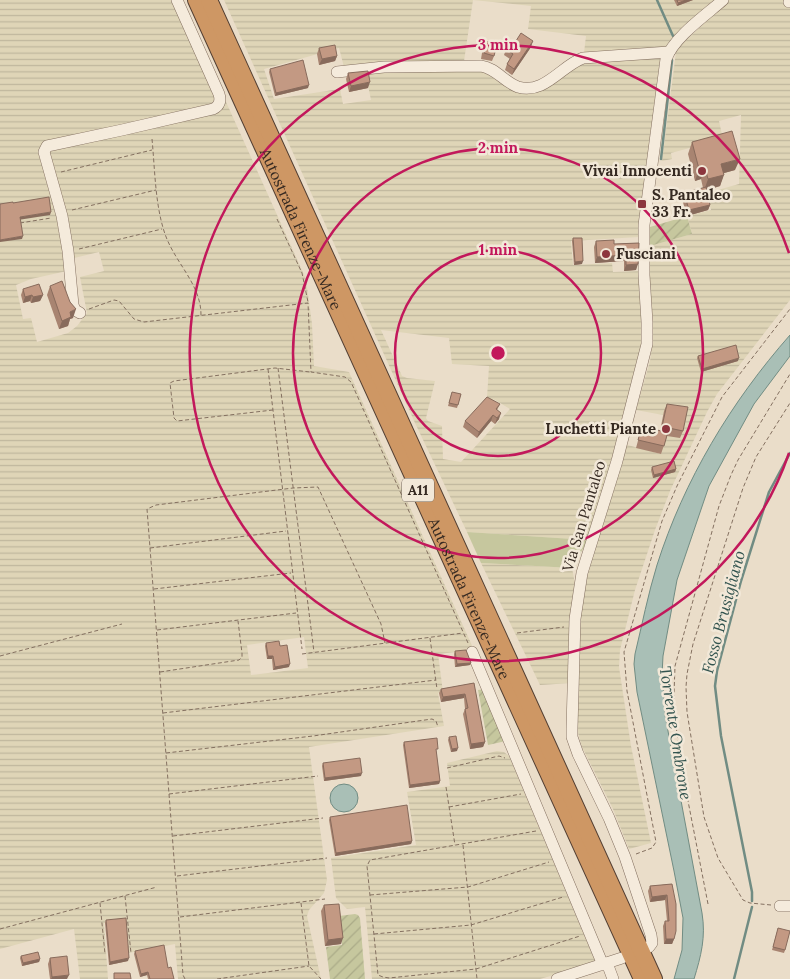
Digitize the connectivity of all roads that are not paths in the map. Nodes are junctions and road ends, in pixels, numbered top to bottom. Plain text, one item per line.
1 (177, 0) edge
2 (196, 0) edge
3 (209, 0) edge
4 (723, 0) edge
5 (669, 52) junction
6 (337, 72) dead end
7 (80, 314) road end
8 (472, 652) road end
9 (649, 947) dead end
10 (622, 958) dead end
11 (605, 964) junction
12 (557, 979) edge
13 (614, 979) edge
14 (642, 979) edge
15 (654, 979) edge

1 - 7 street
2 - 14 highway, Autostrada Firenze-Mare / A11
3 - 15 highway, Autostrada Firenze-Mare / A11
4 - 5 street
5 - 6 street
5 - 9 street, Via San Pantaleo
8 - 11 street
10 - 11 street
11 - 12 street
11 - 13 street

